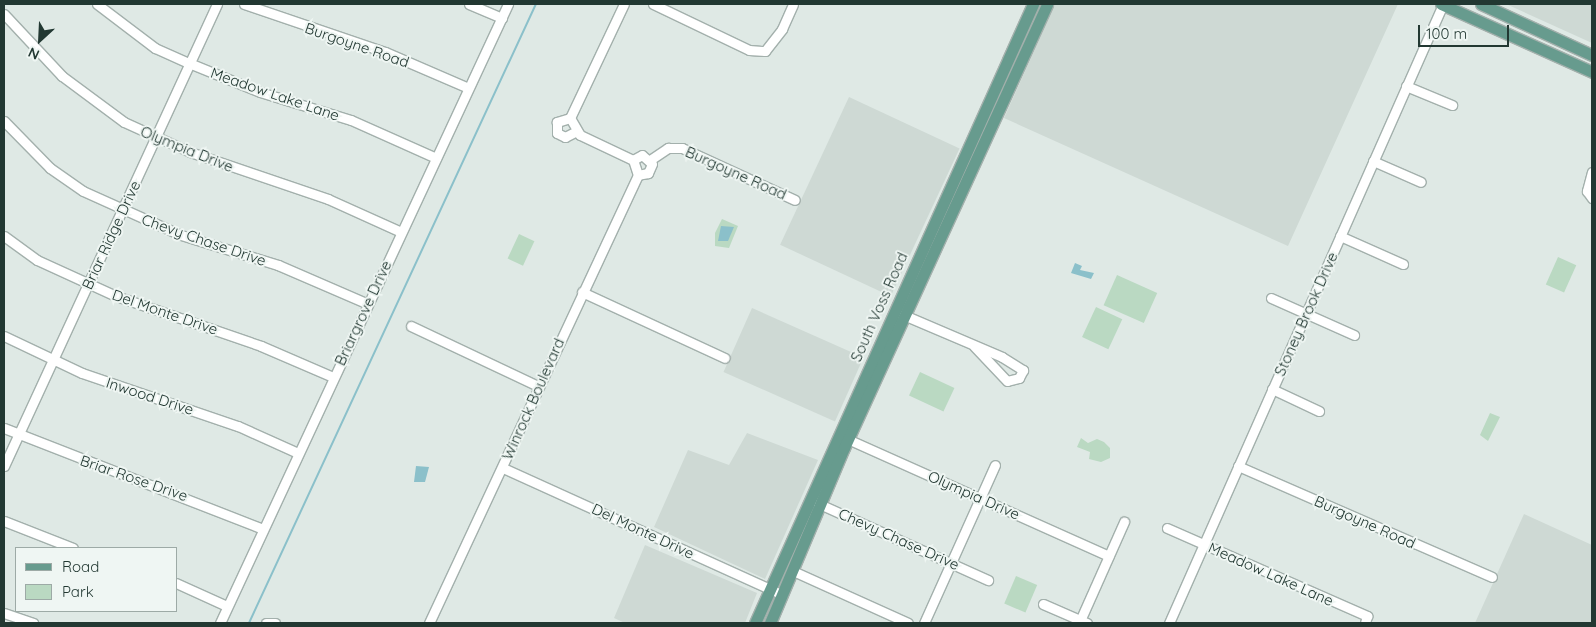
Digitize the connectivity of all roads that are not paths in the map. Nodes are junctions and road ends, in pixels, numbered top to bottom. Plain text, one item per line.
1 (97, 4) edge
2 (217, 4) edge
3 (244, 4) edge
4 (469, 4) edge
5 (508, 4) edge
6 (624, 4) edge
7 (653, 4) edge
8 (793, 4) edge
9 (1033, 4) edge
10 (1047, 4) edge
11 (1442, 4) edge
12 (1481, 4) edge
13 (4, 14) edge
14 (502, 18) junction
15 (1026, 20) junction
16 (1038, 25) junction
17 (1534, 29) junction
18 (1501, 32) junction
19 (1521, 41) junction
20 (1571, 45) junction
21 (1592, 55) edge
22 (189, 63) junction
23 (1592, 72) edge
24 (1406, 86) junction
25 (468, 88) junction
26 (991, 96) junction
27 (1003, 102) junction
28 (1452, 105) dead end
29 (570, 118) junction
30 (4, 121) edge
31 (575, 132) junction
32 (155, 138) junction
33 (436, 158) junction
34 (634, 160) junction
35 (650, 160) junction
36 (1373, 161) junction
37 (958, 168) junction
38 (1592, 172) edge
39 (971, 173) junction
40 (638, 175) junction
41 (1421, 182) dead end
42 (1590, 194) edge
43 (795, 200) dead end
44 (122, 210) junction
45 (402, 232) junction
46 (4, 236) edge
47 (1340, 236) junction
48 (928, 237) junction
49 (939, 242) junction
50 (1403, 264) dead end
51 (88, 284) junction
52 (582, 292) junction
53 (1271, 298) dead end
54 (368, 304) junction
55 (899, 313) junction
56 (1306, 313) junction
57 (411, 326) dead end
58 (1354, 335) dead end
59 (4, 336) edge
60 (974, 346) junction
61 (725, 358) dead end
62 (54, 360) junction
63 (333, 377) junction
64 (538, 386) junction
65 (1272, 390) junction
66 (1319, 410) dead end
67 (4, 428) edge
68 (19, 435) junction
69 (843, 437) junction
70 (298, 453) junction
71 (995, 465) dead end
72 (4, 466) edge
73 (1238, 466) junction
74 (503, 468) junction
75 (980, 498) junction
76 (814, 501) junction
77 (4, 522) edge
78 (1124, 522) dead end
79 (1168, 528) dead end
80 (263, 529) junction
81 (1204, 544) junction
82 (70, 547) edge
83 (1109, 556) junction
84 (951, 563) junction
85 (793, 571) junction
86 (1492, 578) dead end
87 (988, 580) dead end
88 (178, 584) edge
89 (770, 589) junction
90 (783, 595) junction
91 (1043, 604) dead end
92 (227, 606) junction
93 (4, 613) edge
94 (1082, 622) edge
95 (33, 623) edge
96 (220, 623) edge
97 (266, 623) edge
98 (275, 623) edge
99 (429, 623) edge
100 (754, 623) edge
101 (770, 623) edge
102 (908, 623) edge
103 (924, 623) edge
104 (1169, 623) edge
105 (1365, 623) edge

1 - 22 street, Meadow Lake Lane
2 - 22 street, Briar Ridge Drive
3 - 25 street, Burgoyne Road
4 - 14 street
5 - 14 street, Briargrove Drive
6 - 29 street
7 - 8 street
9 - 15 main road, South Voss Road
10 - 16 main road, South Voss Road
11 - 18 main road
11 - 24 street, Stoney Brook Drive
12 - 17 main road
13 - 32 street, Olympia Drive
14 - 25 street, Briargrove Drive
15 - 16 main road
15 - 26 main road, South Voss Road
16 - 27 main road, South Voss Road
17 - 18 main road
17 - 20 main road
18 - 19 main road
19 - 20 main road
19 - 23 main road
20 - 21 main road
22 - 32 street, Briar Ridge Drive
22 - 33 street, Meadow Lake Lane
24 - 28 street
24 - 36 street, Stoney Brook Drive
25 - 33 street, Briargrove Drive
26 - 27 main road
26 - 37 main road, South Voss Road
27 - 39 main road, South Voss Road
29 - 31 street
29 - 31 street
30 - 44 street, Chevy Chase Drive
31 - 34 street
32 - 44 street, Briar Ridge Drive
32 - 45 street, Olympia Drive
33 - 45 street, Briargrove Drive
34 - 35 street
34 - 40 street
35 - 40 street, Winrock Boulevard
35 - 43 street, Burgoyne Road
36 - 41 street
36 - 47 street, Stoney Brook Drive
37 - 39 main road
37 - 48 main road, South Voss Road
38 - 42 street
39 - 49 main road, South Voss Road
40 - 52 street, Winrock Boulevard
44 - 51 street, Briar Ridge Drive
44 - 54 street, Chevy Chase Drive
45 - 54 street, Briargrove Drive
46 - 51 street, Del Monte Drive
47 - 50 street
47 - 56 street, Stoney Brook Drive
48 - 49 main road
48 - 55 main road, South Voss Road
49 - 55 main road, South Voss Road
51 - 62 street, Briar Ridge Drive
51 - 63 street, Del Monte Drive
52 - 61 street
52 - 64 street, Winrock Boulevard
53 - 56 street
54 - 63 street, Briargrove Drive
55 - 60 street
55 - 69 main road, South Voss Road
56 - 58 street
56 - 65 street, Stoney Brook Drive
57 - 64 street
59 - 62 street, Inwood Drive
60 - 60 street
62 - 68 street, Briar Ridge Drive
62 - 70 street, Inwood Drive
63 - 70 street, Briargrove Drive
64 - 74 street, Winrock Boulevard
65 - 66 street
65 - 73 street, Stoney Brook Drive
67 - 68 street, Briar Rose Drive
68 - 72 street, Briar Ridge Drive
68 - 80 street, Briar Rose Drive
69 - 75 street, Olympia Drive
69 - 76 main road, South Voss Road
70 - 80 street, Briargrove Drive
71 - 75 street
73 - 81 street, Stoney Brook Drive
73 - 86 street, Burgoyne Road
74 - 89 street, Del Monte Drive
74 - 99 street, Winrock Boulevard
75 - 83 street, Olympia Drive
75 - 84 street
76 - 84 street, Chevy Chase Drive
76 - 85 main road, South Voss Road
76 - 89 main road, South Voss Road
77 - 82 street
78 - 83 street
79 - 81 street, Meadow Lake Lane
80 - 92 street, Briargrove Drive
81 - 104 street, Stoney Brook Drive
81 - 105 street, Meadow Lake Lane
83 - 94 street
84 - 87 street, Chevy Chase Drive
84 - 103 street
85 - 90 main road, South Voss Road
85 - 102 street
88 - 92 street
89 - 90 street, Del Monte Drive
89 - 100 main road, South Voss Road
90 - 101 main road, South Voss Road
91 - 94 street
92 - 96 street, Briargrove Drive
93 - 95 street
97 - 98 street

